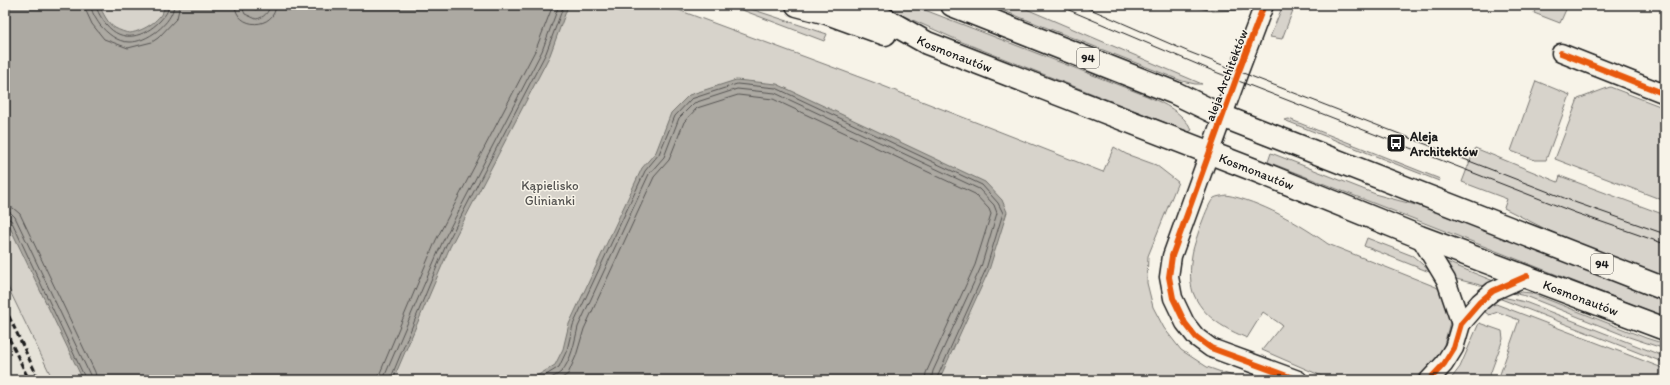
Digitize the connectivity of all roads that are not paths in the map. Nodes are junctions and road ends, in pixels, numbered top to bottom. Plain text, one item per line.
1 (797, 5) edge
2 (853, 5) edge
3 (952, 5) edge
4 (1264, 5) edge
5 (927, 43) junction
6 (1561, 53) dead end
7 (1665, 94) edge
8 (1222, 116) junction
9 (1209, 153) junction
10 (1420, 237) junction
11 (1527, 276) junction
12 (1665, 289) edge
13 (1461, 324) junction
14 (1665, 329) edge
15 (1298, 380) edge
16 (1429, 380) edge

1 - 5 main road
2 - 5 main road, Kosmonautów
3 - 8 main road, 94
4 - 8 street, aleja Architektów
5 - 9 main road, Kosmonautów
6 - 7 street
8 - 9 street, aleja Architektów
8 - 12 main road, 94
9 - 10 main road, Kosmonautów
9 - 15 street, aleja Architektów
10 - 11 main road, Kosmonautów
10 - 13 street
11 - 13 street
11 - 14 main road, Kosmonautów
13 - 16 street

